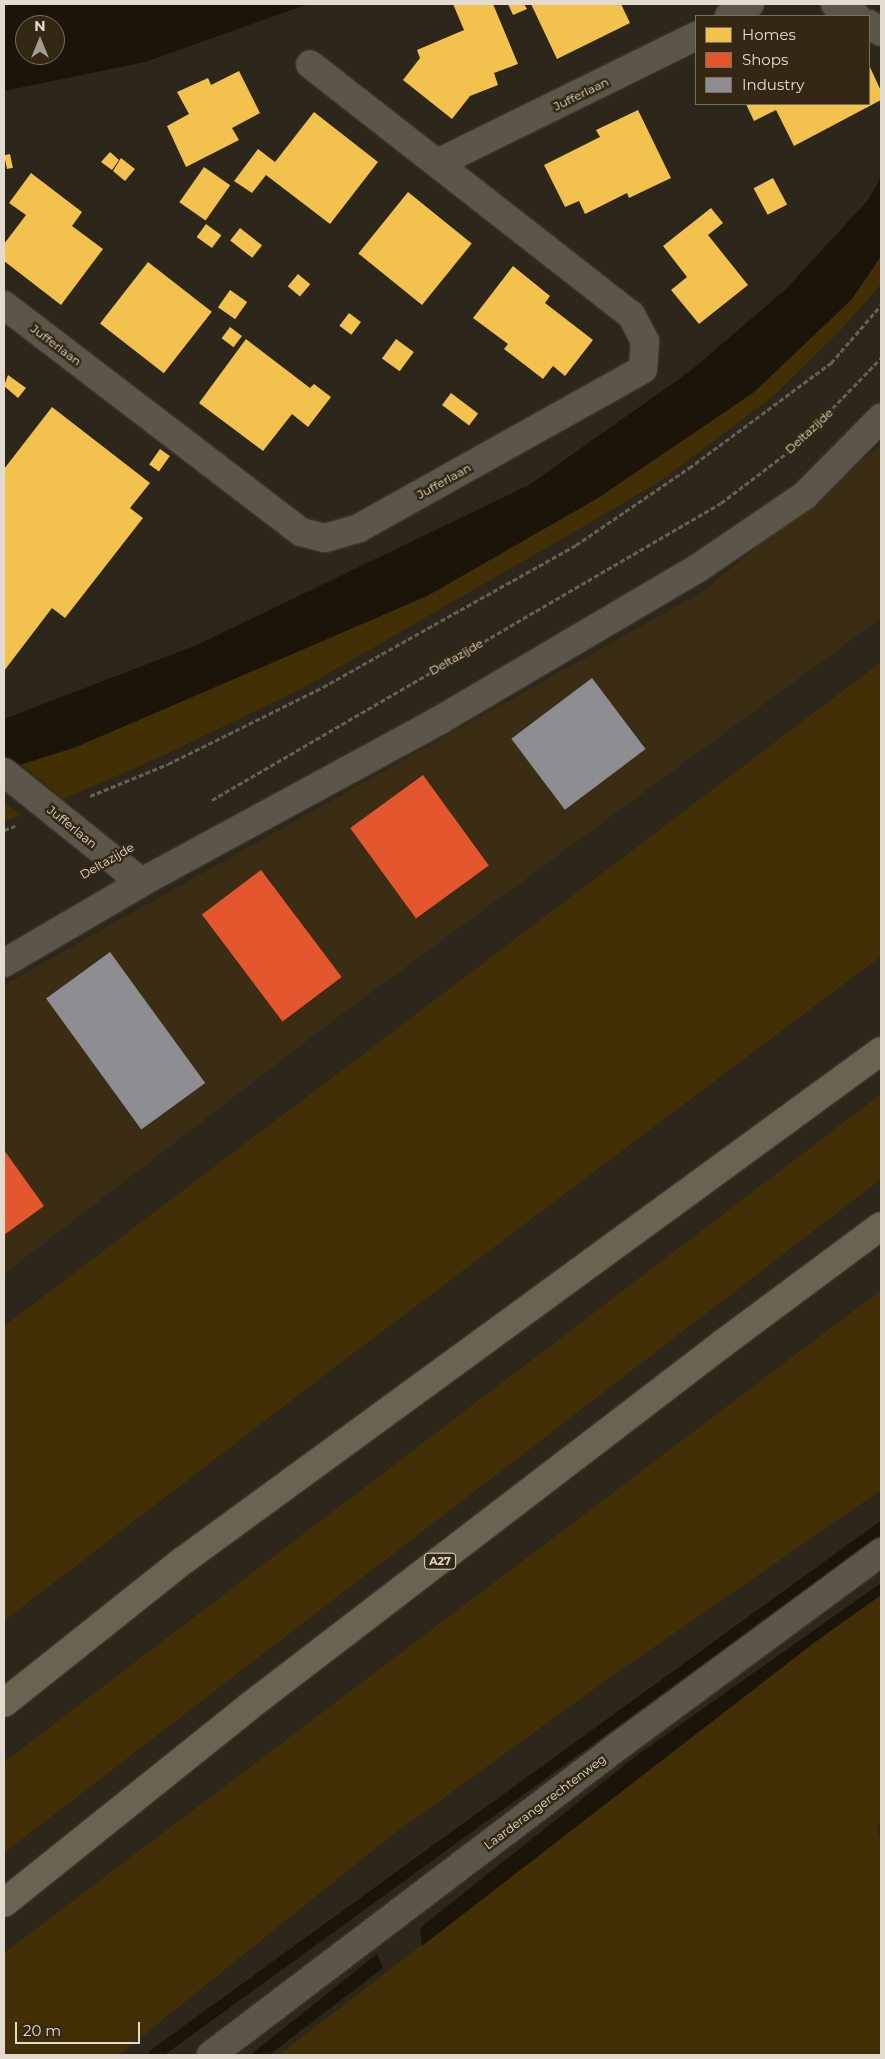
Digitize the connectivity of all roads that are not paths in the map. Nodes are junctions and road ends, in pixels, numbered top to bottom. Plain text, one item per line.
1 (750, 4) edge
2 (835, 4) edge
3 (731, 15) edge
4 (854, 15) edge
5 (870, 25) edge
6 (881, 32) edge
7 (695, 36) edge
8 (310, 64) dead end
9 (438, 163) junction
10 (4, 305) edge
11 (881, 418) edge
12 (4, 772) edge
13 (141, 882) junction
14 (4, 962) edge
15 (881, 1051) edge
16 (881, 1226) edge
17 (881, 1552) edge
18 (4, 1703) edge
19 (4, 1903) edge
20 (211, 2055) edge

1 - 3 street
2 - 4 street
5 - 6 street
7 - 9 street, Jufferlaan
8 - 9 street, Jufferlaan
9 - 10 street, Jufferlaan
11 - 13 street
12 - 13 street, Jufferlaan
13 - 14 street
15 - 18 highway
16 - 19 highway, A27
17 - 20 street, Laarderangerechtenweg

